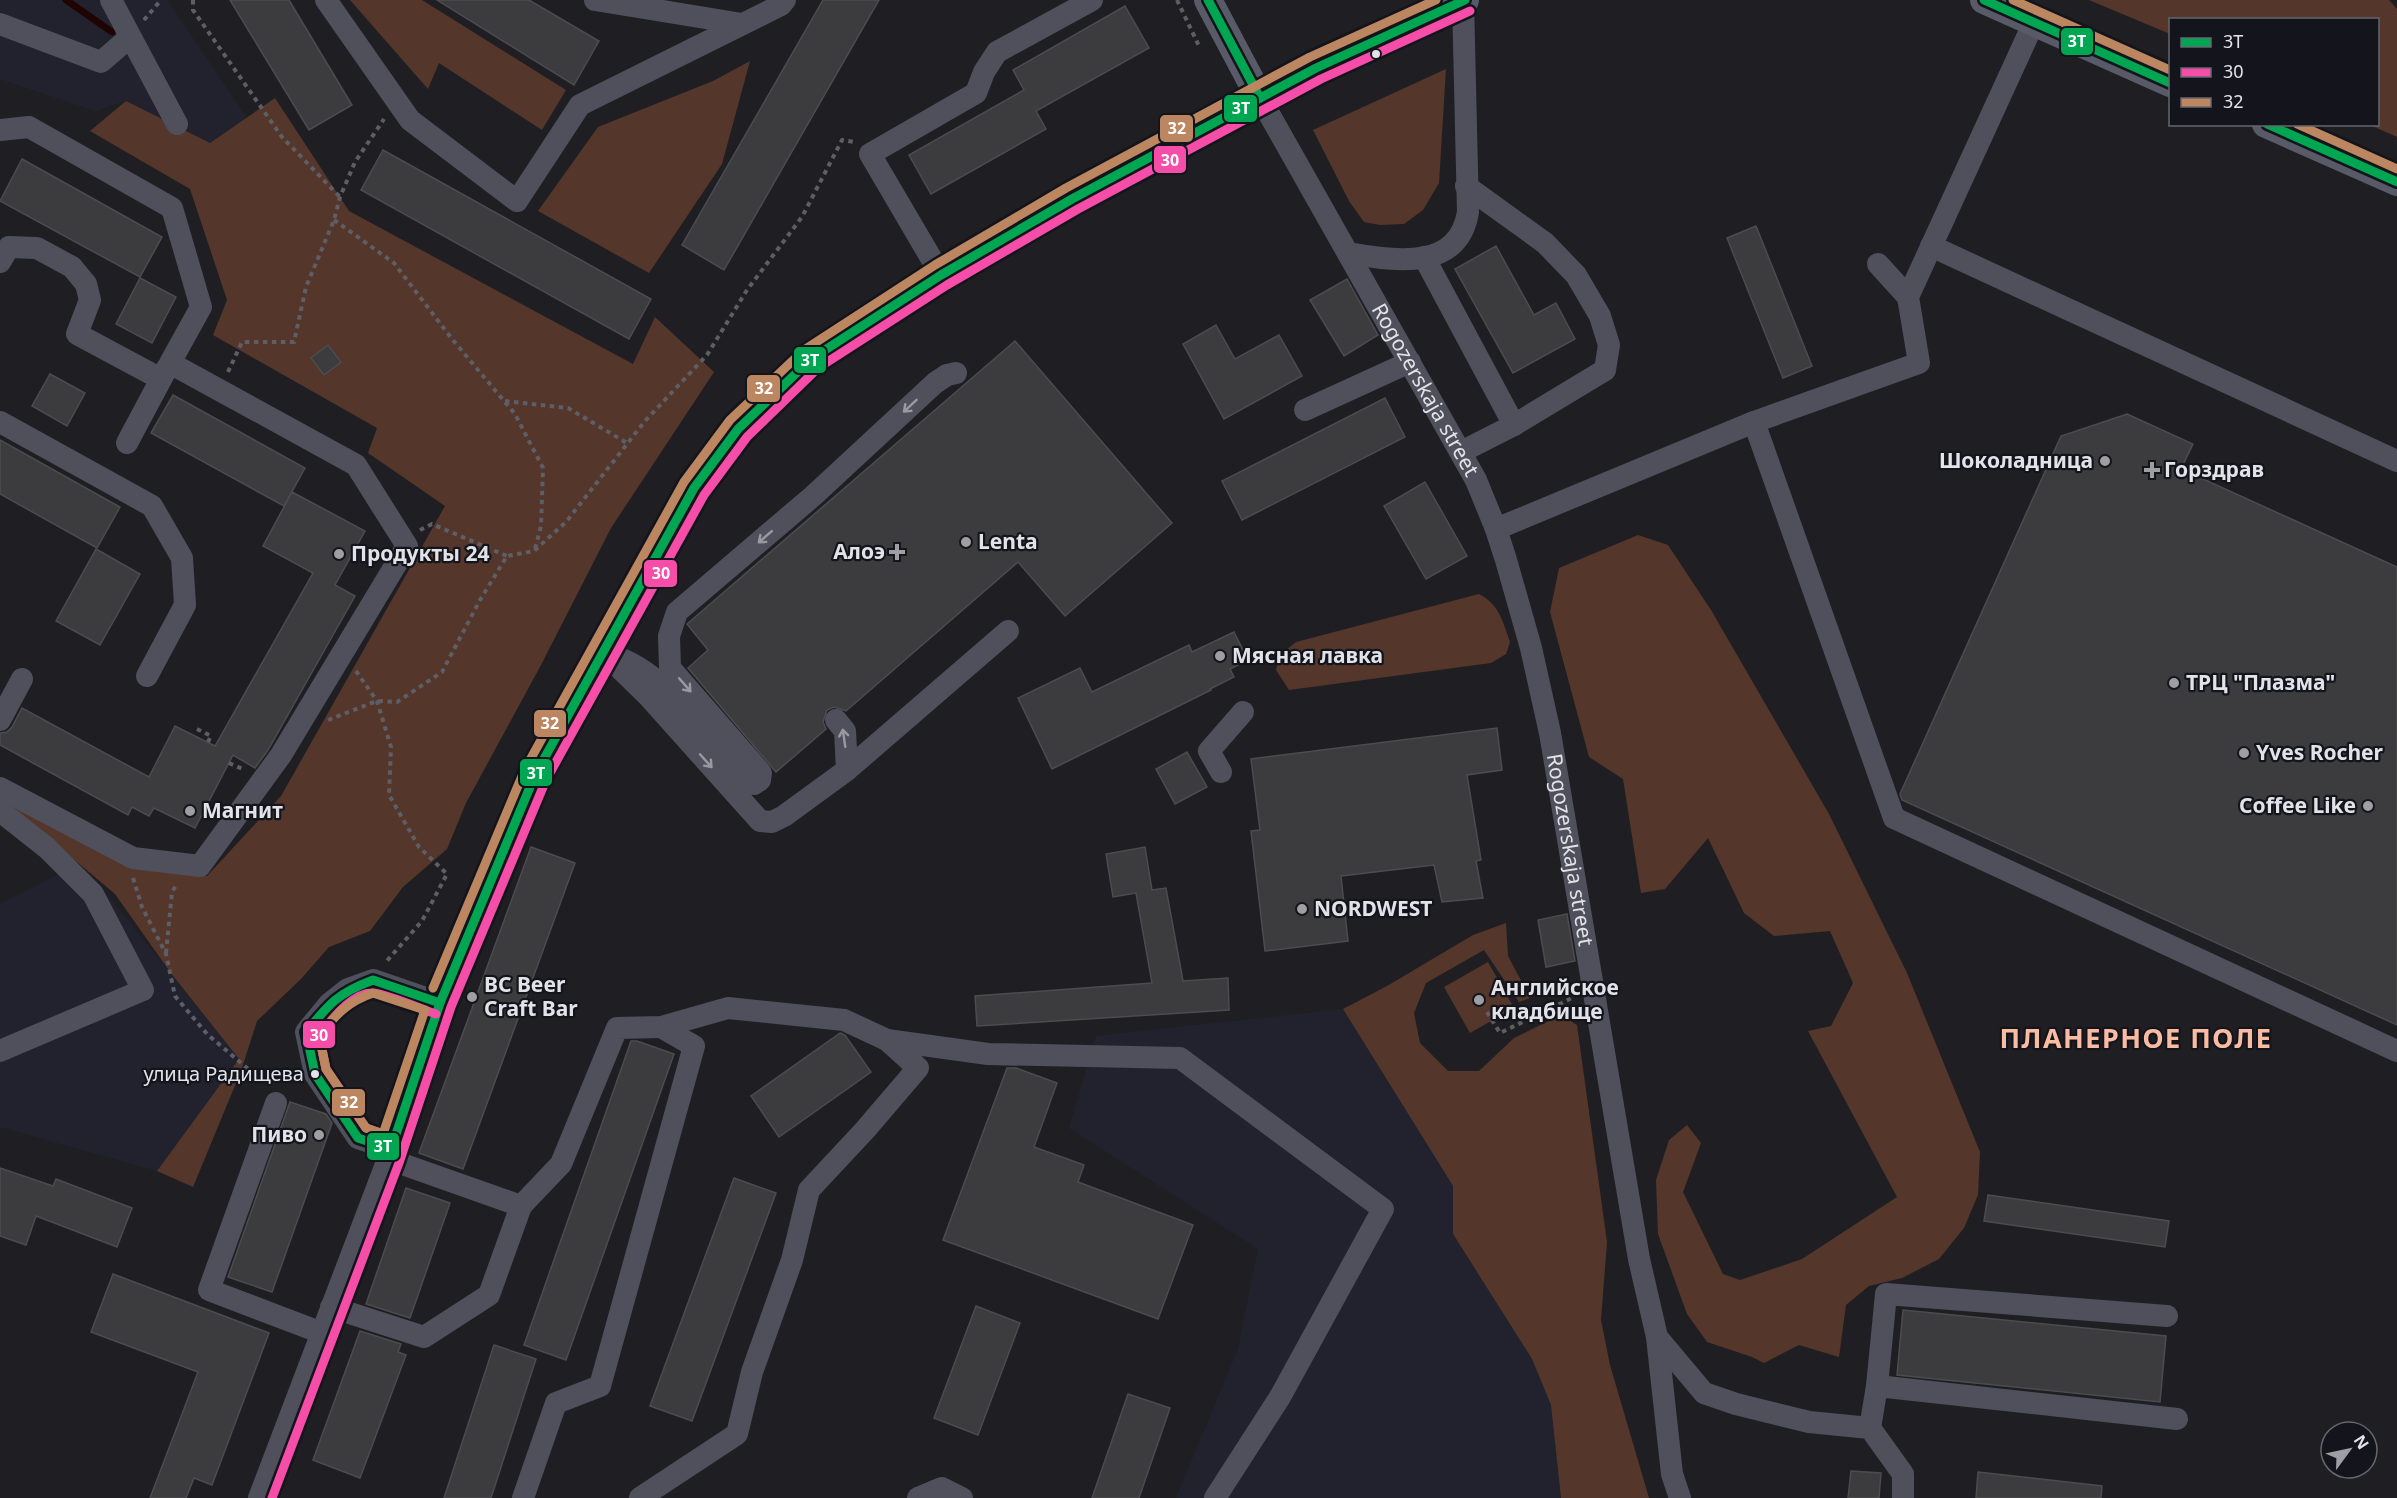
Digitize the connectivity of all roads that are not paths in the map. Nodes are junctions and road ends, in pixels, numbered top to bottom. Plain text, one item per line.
1 (111, 0) edge
2 (326, 0) edge
3 (595, 0) edge
4 (1092, 0) edge
5 (1208, 0) edge
6 (1464, 0) edge
7 (1984, 0) edge
8 (781, 2) edge
9 (2034, 22) junction
10 (0, 24) edge
11 (742, 24) junction
12 (130, 37) junction
13 (2169, 83) edge
14 (1260, 98) junction
15 (177, 124) dead end
16 (2271, 126) edge
17 (0, 130) edge
18 (2397, 182) edge
19 (1466, 186) junction
20 (1931, 246) junction
21 (1348, 253) junction
22 (1424, 257) junction
23 (0, 262) edge
24 (1878, 264) dead end
25 (941, 275) junction
26 (1908, 297) junction
27 (1410, 362) junction
28 (165, 371) junction
29 (956, 373) dead end
30 (1305, 410) dead end
31 (1754, 422) junction
32 (0, 423) edge
33 (1514, 425) junction
34 (127, 443) dead end
35 (1461, 452) junction
36 (2397, 461) edge
37 (1496, 529) junction
38 (1008, 631) dead end
39 (601, 653) junction
40 (625, 666) junction
41 (147, 676) dead end
42 (22, 679) dead end
43 (1243, 712) dead end
44 (0, 720) edge
45 (836, 720) dead end
46 (847, 771) junction
47 (1221, 772) dead end
48 (0, 788) edge
49 (0, 811) edge
50 (440, 1003) junction
51 (661, 1027) junction
52 (887, 1040) junction
53 (0, 1051) edge
54 (2397, 1051) edge
55 (276, 1103) dead end
56 (389, 1154) junction
57 (521, 1206) junction
58 (331, 1307) junction
59 (2167, 1316) dead end
60 (322, 1333) junction
61 (1657, 1337) junction
62 (1878, 1386) junction
63 (2177, 1419) dead end
64 (1870, 1428) junction
65 (261, 1497) edge
66 (523, 1498) edge
67 (640, 1498) edge
68 (918, 1498) edge
69 (962, 1498) edge
70 (1215, 1498) edge
71 (1680, 1498) edge
72 (1903, 1498) edge

1 - 12 street
2 - 11 street
3 - 11 street
4 - 25 street
5 - 14 main road
6 - 14 main road
6 - 19 street
7 - 9 main road
8 - 11 street
9 - 13 main road
9 - 20 street
10 - 12 street
12 - 15 street
14 - 21 street, Rogozerskaja street
14 - 25 street
16 - 18 main road
17 - 28 street
19 - 22 street
19 - 33 street
20 - 26 street
20 - 36 street
21 - 22 street
21 - 27 street, Rogozerskaja street
22 - 33 street
23 - 28 street
24 - 26 street
25 - 39 street
26 - 31 street
27 - 30 street
27 - 35 street, Rogozerskaja street
28 - 34 street
28 - 48 street
29 -> 40 street
31 - 37 street
31 - 54 street
32 - 41 street
33 - 35 street
35 - 37 street, Rogozerskaja street
37 - 61 street, Rogozerskaja street
38 - 46 street
39 - 40 street
39 - 50 street
40 -> 46 street
42 - 44 street
43 - 47 street
46 -> 45 street
49 - 53 street
50 - 56 street
50 - 56 street
51 - 52 street
51 - 57 street
51 - 66 street
52 - 67 street
52 - 70 street
55 - 60 street
56 - 57 street
56 - 58 street
57 - 58 street
58 - 60 street
59 - 62 street
60 - 65 street
61 - 64 street, Rogozerskaja street
61 - 71 street
62 - 63 street
62 - 64 street
64 - 72 street
68 - 69 street

